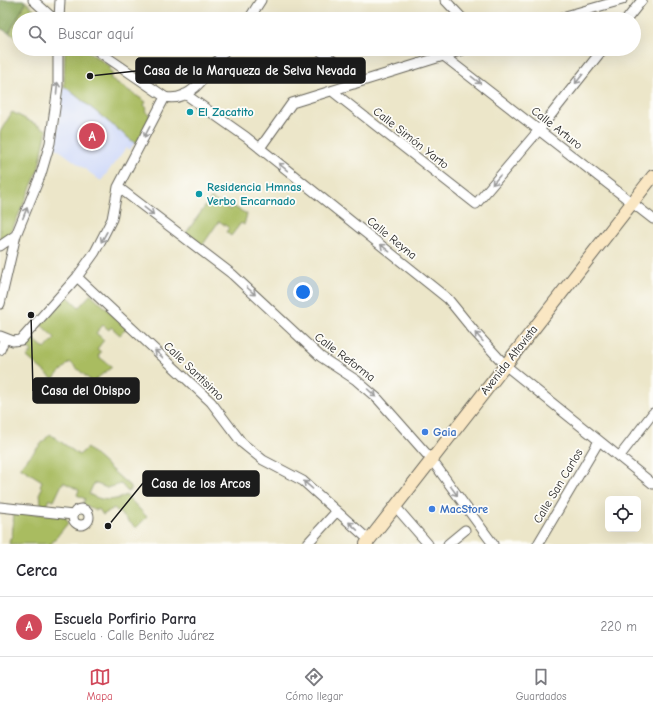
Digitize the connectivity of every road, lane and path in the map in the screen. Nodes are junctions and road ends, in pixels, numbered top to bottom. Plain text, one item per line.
1 (33, 0) edge
2 (60, 0) edge
3 (261, 0) edge
4 (445, 0) edge
5 (622, 0) edge
6 (642, 0) edge
7 (46, 12) edge
8 (59, 12) edge
9 (253, 12) edge
10 (456, 12) edge
11 (580, 12) edge
12 (633, 12) edge
13 (58, 56) edge
14 (105, 56) edge
15 (220, 56) edge
16 (327, 56) edge
17 (597, 56) edge
18 (445, 57) joint
19 (354, 84) junction
20 (332, 91) junction
21 (185, 94) junction
22 (165, 97) junction
23 (539, 130) junction
24 (260, 148) junction
25 (653, 176) edge
26 (118, 187) junction
27 (632, 202) junction
28 (653, 219) edge
29 (16, 235) junction
30 (0, 246) edge
31 (77, 277) junction
32 (0, 304) edge
33 (3, 337) edge
34 (0, 350) edge
35 (505, 365) junction
36 (653, 413) edge
37 (599, 441) junction
38 (619, 457) junction
39 (431, 459) junction
40 (653, 484) edge
41 (395, 506) junction
42 (0, 507) edge
43 (337, 511) junction
44 (69, 514) dead end
45 (465, 530) dead end
46 (367, 542) edge
47 (307, 544) edge
48 (428, 544) edge
49 (448, 544) edge
50 (493, 544) edge
51 (538, 544) edge

1 - 7 street
2 - 8 street
3 - 9 street
4 - 10 street
5 - 11 street
6 - 12 street
29 -> 13 street
14 - 22 street
15 - 21 street
16 - 19 street
17 -> 23 street
18 - 19 street
18 -> 23 street, Calle Arturo
19 - 20 street
23 -> 20 street, Calle Simón Yarto
20 - 24 street
21 - 22 street
21 - 24 street, Calle Reyna
22 -> 26 street
23 - 27 street, Calle Arturo
35 -> 24 street, Calle Reyna
25 - 27 main road, Avenida Altavista
26 -> 31 street
26 -> 39 street, Calle Reforma
27 - 28 street, Calle Arturo
27 - 35 main road, Avenida Altavista
29 - 30 street
29 - 32 street
31 - 33 street
43 -> 31 street, Calle Santisimo
33 - 34 street
35 - 37 street, Calle Reyna
35 - 39 main road, Avenida Altavista
36 - 38 street
37 - 38 street, Calle Reyna
37 - 51 street, Calle San Carlos
38 - 40 street, Calle Reyna
39 - 41 main road, Avenida Altavista
39 -> 50 street, Calle Reforma
41 - 46 main road, Avenida Altavista
41 - 48 street
42 - 44 street
46 -> 43 street, Calle Santisimo
43 - 47 street
45 - 49 street

